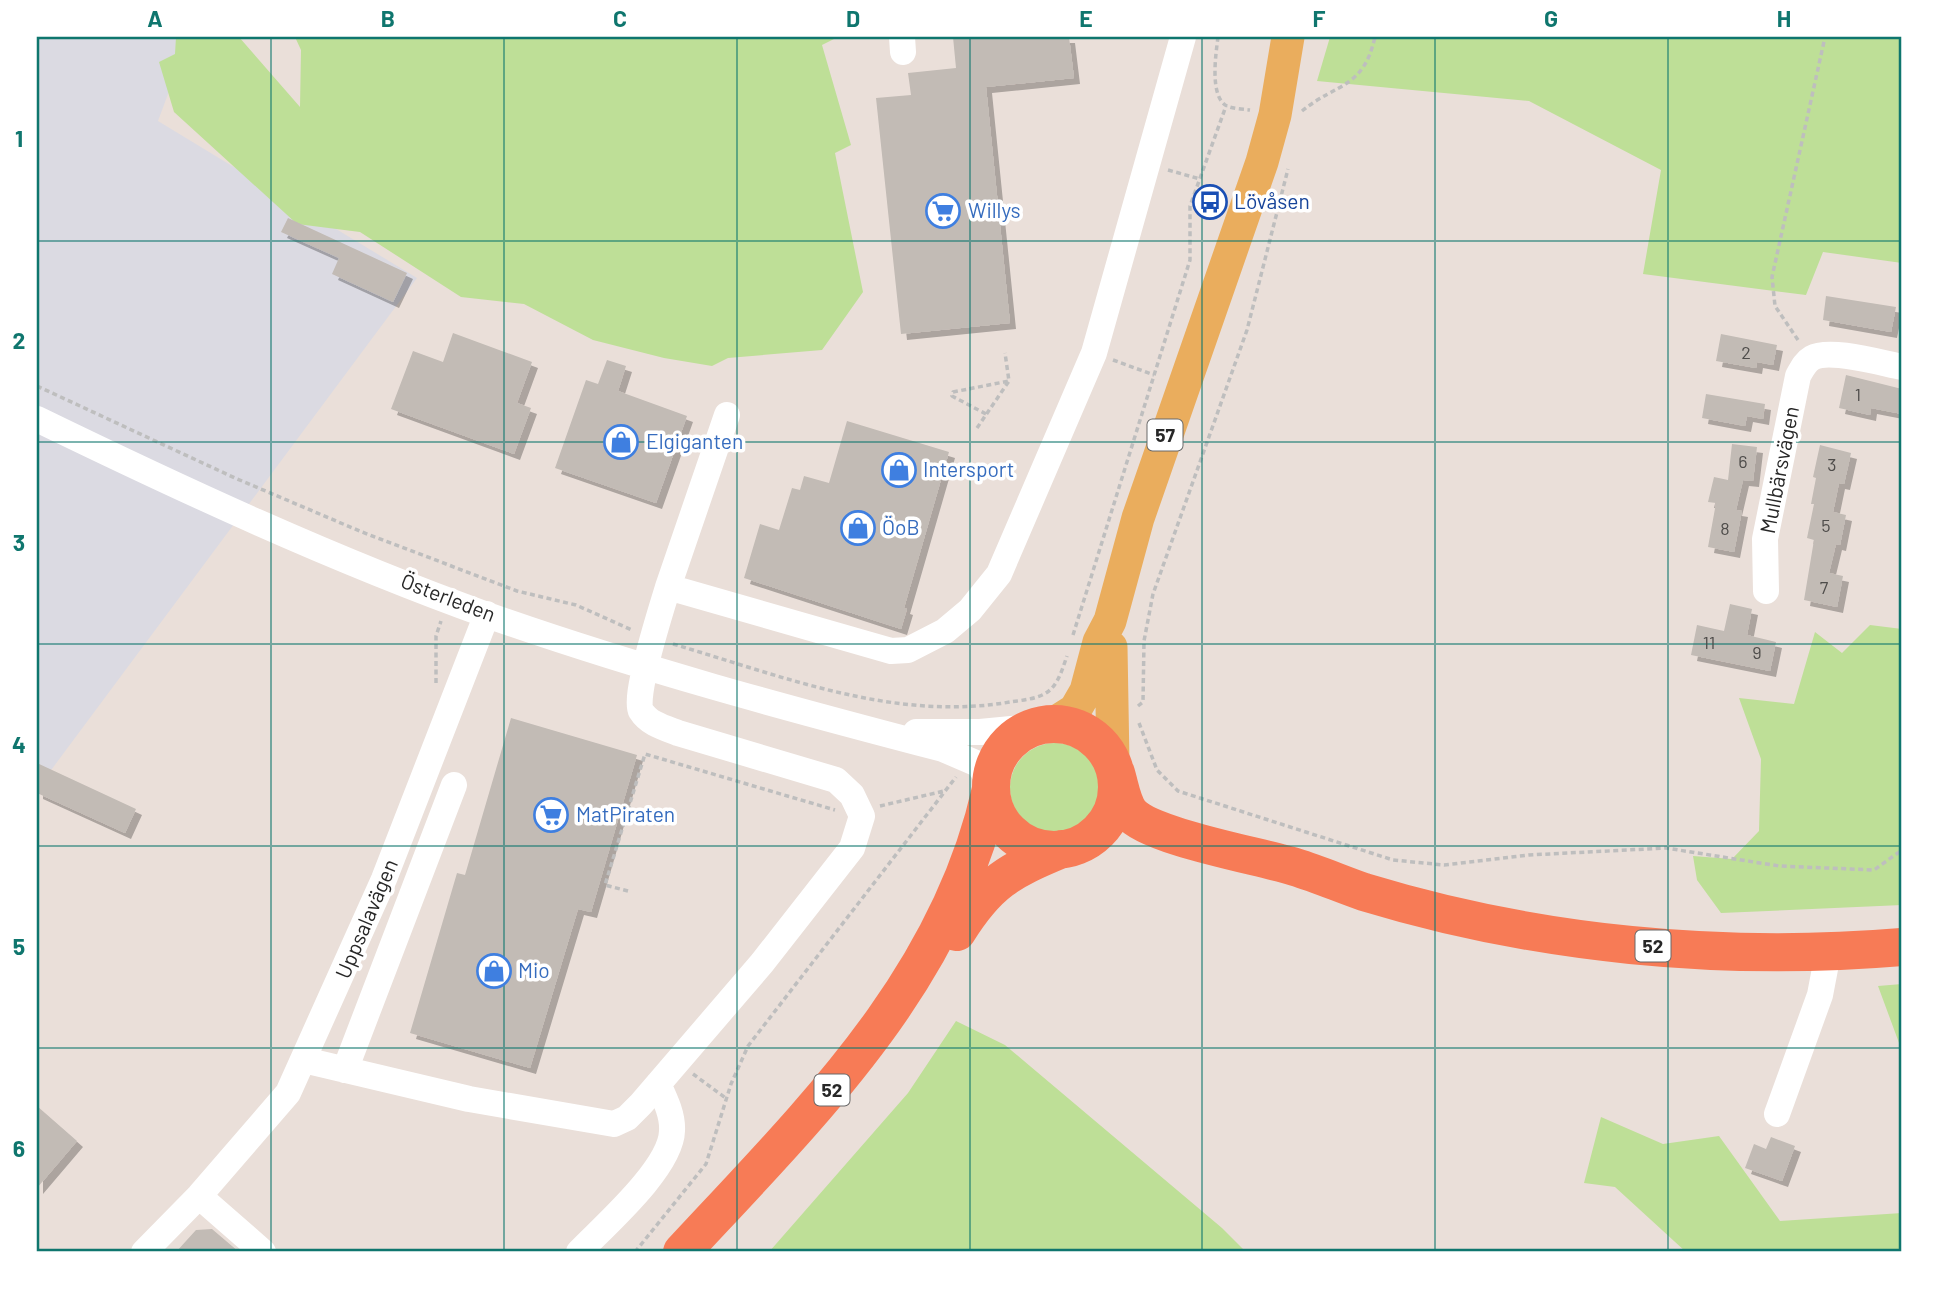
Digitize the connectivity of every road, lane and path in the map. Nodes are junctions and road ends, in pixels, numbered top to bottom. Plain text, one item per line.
1 (1183, 37) edge
2 (1218, 37) edge
3 (1272, 37) edge
4 (1288, 37) edge
5 (1375, 37) edge
6 (1825, 37) edge
7 (1239, 108) junction
8 (1296, 120) dead end
9 (1290, 159) dead end
10 (1145, 164) junction
11 (1200, 179) junction
12 (1229, 253) junction
13 (1005, 353) dead end
14 (1094, 353) junction
15 (1815, 357) junction
16 (1902, 367) edge
17 (1154, 375) junction
18 (1009, 381) junction
19 (37, 386) edge
20 (986, 414) junction
21 (727, 415) dead end
22 (37, 419) edge
23 (977, 428) dead end
24 (461, 570) junction
25 (668, 587) junction
26 (1766, 591) dead end
27 (450, 600) junction
28 (487, 614) junction
29 (1111, 621) junction
30 (653, 638) junction
31 (648, 667) junction
32 (436, 690) dead end
33 (1134, 708) dead end
34 (1138, 719) dead end
35 (1047, 725) junction
36 (875, 731) junction
37 (1115, 768) junction
38 (980, 782) junction
39 (454, 785) dead end
40 (946, 790) junction
41 (860, 811) junction
42 (1214, 846) junction
43 (1070, 848) junction
44 (1902, 850) edge
45 (384, 879) junction
46 (628, 891) dead end
47 (413, 893) junction
48 (1902, 947) edge
49 (1828, 953) junction
50 (332, 1001) junction
51 (366, 1014) junction
52 (304, 1060) junction
53 (677, 1063) junction
54 (345, 1070) junction
55 (658, 1084) junction
56 (727, 1099) junction
57 (1777, 1114) dead end
58 (199, 1196) junction
59 (144, 1252) edge
60 (263, 1252) edge
61 (579, 1252) edge
62 (635, 1252) edge
63 (682, 1252) edge
64 (714, 1252) edge

1 - 10 street
2 - 7 path
3 - 7 main road, 57
4 - 12 main road, 57
5 - 8 path
6 - 15 path
7 - 11 path
7 - 12 main road, 57
9 - 33 path
10 - 11 path
10 - 14 street
11 - 17 path
12 - 29 main road, 57
13 - 18 path
14 - 17 path
14 - 25 street
15 - 16 street
15 - 26 street, Mullbärsvägen
17 - 30 path
18 - 20 path
18 - 20 path
19 - 24 path
20 - 23 path
21 - 25 street
22 - 27 street, Österleden
24 - 27 path
24 - 30 path
25 - 30 street
27 - 28 street, Österleden
27 - 32 path
28 - 31 street, Österleden
28 - 45 street, Uppsalavägen
29 - 35 main road, 57
29 - 37 main road, 57
30 - 31 street
31 - 36 street, Österleden
31 - 41 street
34 - 44 path
35 - 36 street, Österleden
35 - 37 highway, 52
35 - 38 highway, 52
36 - 38 street, Österleden
37 - 42 highway, 52
37 - 43 highway, 52
38 - 40 path
38 - 43 highway, 52
38 - 63 highway, 52
39 - 47 street
40 - 41 path
40 - 56 path
41 - 46 path
41 - 53 street
42 - 43 highway, 52
42 - 49 highway, 52
43 - 64 highway, 52
45 - 47 street
45 - 50 street, Uppsalavägen
47 - 51 street
48 - 49 highway, 52
49 - 57 street
50 - 51 street
50 - 52 street, Uppsalavägen
51 - 54 street
52 - 54 street
52 - 58 street, Uppsalavägen
53 - 55 street
53 - 56 path
54 - 55 street
55 - 61 street
56 - 62 path
58 - 59 street, Uppsalavägen
58 - 60 street

